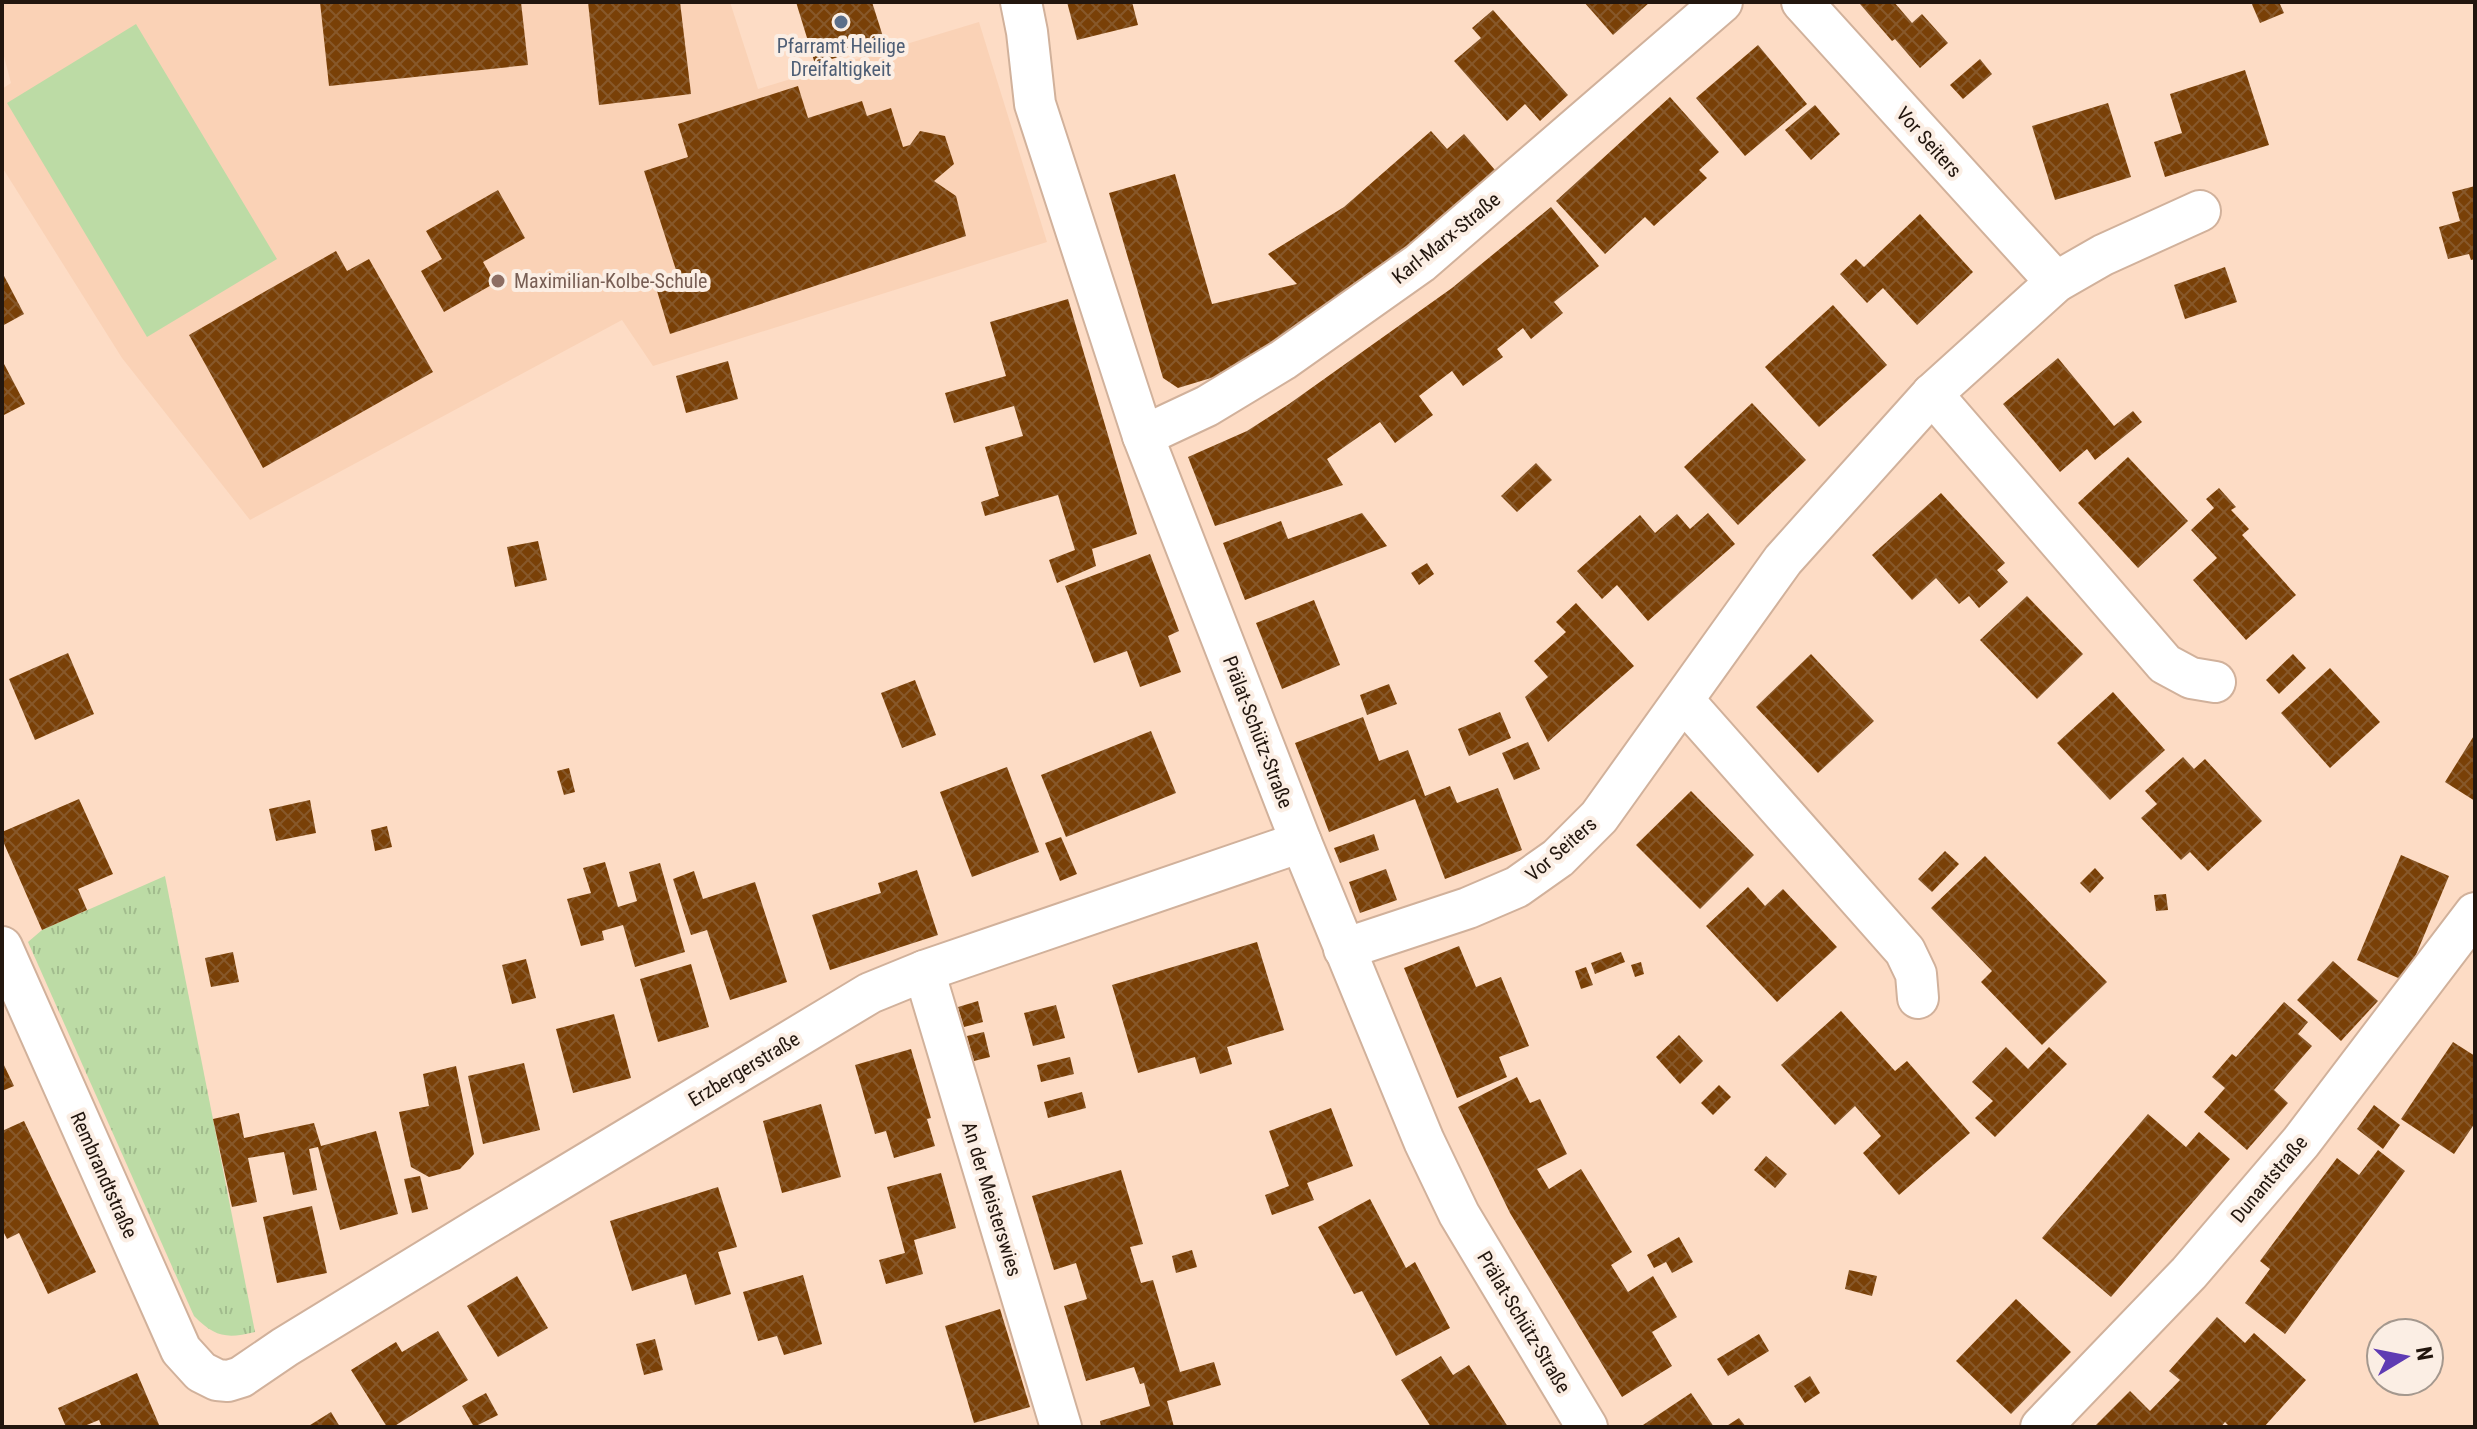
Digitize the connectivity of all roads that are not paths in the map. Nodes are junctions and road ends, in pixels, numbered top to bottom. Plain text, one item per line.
1 (1021, 2) edge
2 (1722, 2) edge
3 (1802, 2) edge
4 (2200, 211) dead end
5 (2056, 282) junction
6 (1932, 394) junction
7 (1143, 436) junction
8 (2215, 682) dead end
9 (1684, 701) junction
10 (1301, 842) junction
11 (2475, 913) edge
12 (2, 947) edge
13 (1344, 949) junction
14 (924, 971) junction
15 (1918, 998) dead end
16 (228, 1381) joint
17 (1061, 1427) edge
18 (1587, 1427) edge
19 (2041, 1427) edge

1 - 7 street, Prälat-Schütz-Straße
2 - 7 street, Karl-Marx-Straße
3 - 5 street, Vor Seiters
4 - 5 street, Vor Seiters
5 - 6 street, Vor Seiters
6 - 8 street
6 - 9 street, Vor Seiters
7 - 10 street, Prälat-Schütz-Straße
9 - 13 street, Vor Seiters
9 - 15 street
10 - 13 street, Prälat-Schütz-Straße
10 - 14 street, Erzbergerstraße
11 - 19 street, Dunantstraße
12 - 16 street, Rembrandtstraße
13 - 18 street, Prälat-Schütz-Straße
14 - 16 street, Erzbergerstraße
14 - 17 street, An der Meisterswies

